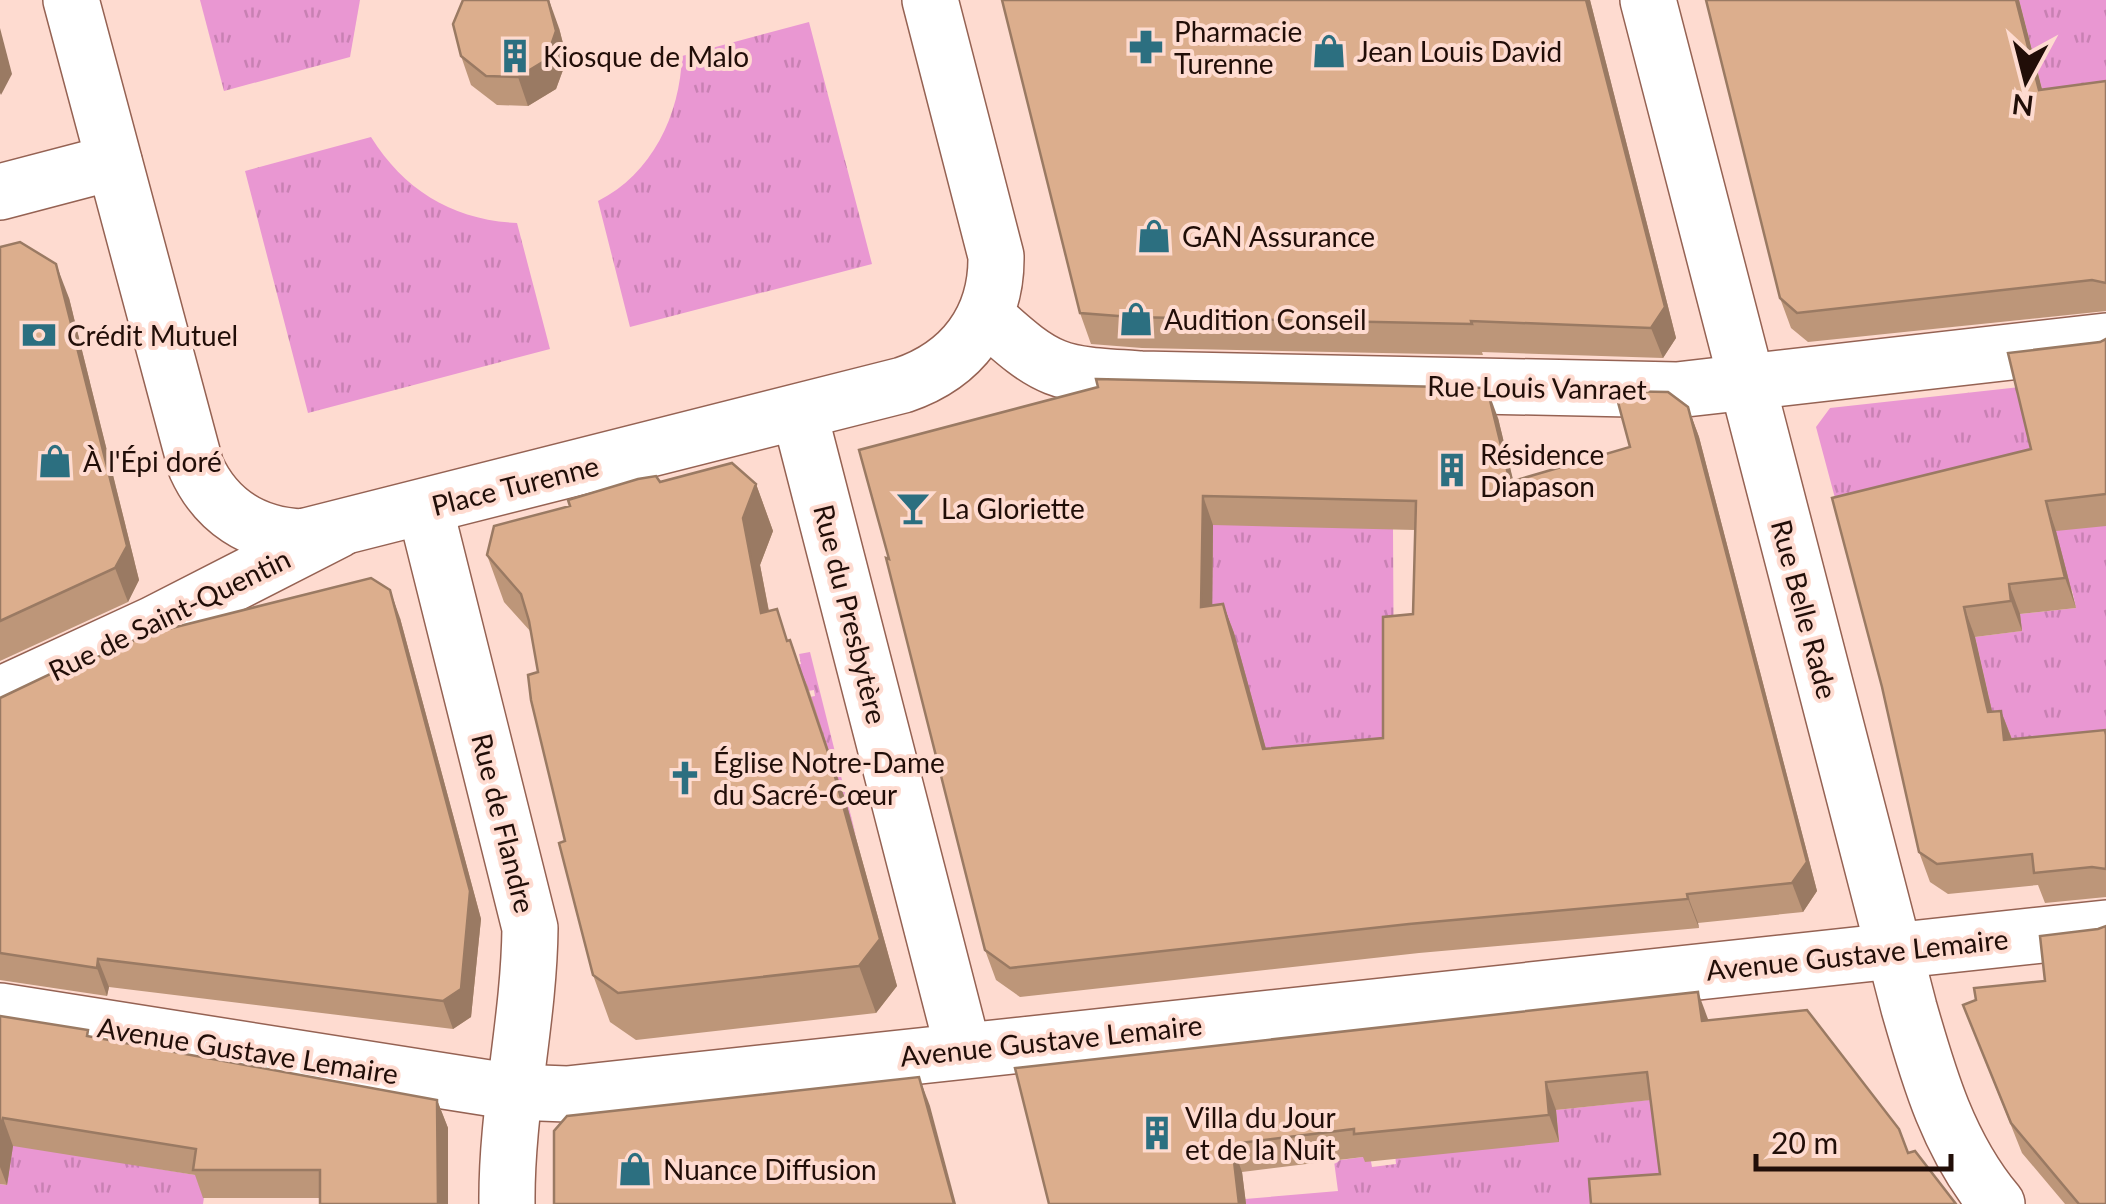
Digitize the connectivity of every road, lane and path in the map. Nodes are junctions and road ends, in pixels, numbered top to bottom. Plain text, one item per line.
1 (71, 0) edge
2 (930, 0) edge
3 (1648, 0) edge
4 (114, 162) junction
5 (0, 192) edge
6 (986, 316) junction
7 (2106, 341) edge
8 (1746, 384) junction
9 (799, 412) junction
10 (425, 508) junction
11 (338, 530) junction
12 (0, 695) edge
13 (2106, 928) edge
14 (1895, 950) junction
15 (0, 1011) edge
16 (963, 1049) junction
17 (514, 1092) junction
18 (507, 1204) edge
19 (1997, 1204) edge

1 - 4 street, Place Turenne
2 - 6 street, Place Turenne
3 - 8 street, Rue Belle Rade
4 - 5 street
4 - 11 street, Place Turenne
6 - 8 street, Rue Louis Vanraet
6 - 9 street, Place Turenne
7 - 8 street, Rue Louis Vanraet
8 - 14 street, Rue Belle Rade
9 - 10 street, Place Turenne
9 - 16 street, Rue du Presbytère
10 - 11 street, Place Turenne
10 - 17 street, Rue de Flandre
11 - 12 street, Rue de Saint-Quentin
13 - 14 street, Avenue Gustave Lemaire
14 - 16 street, Avenue Gustave Lemaire
14 - 19 street, Rue Belle Rade
15 - 17 street, Avenue Gustave Lemaire
16 - 17 street, Avenue Gustave Lemaire
17 - 18 street, Rue de Flandre

